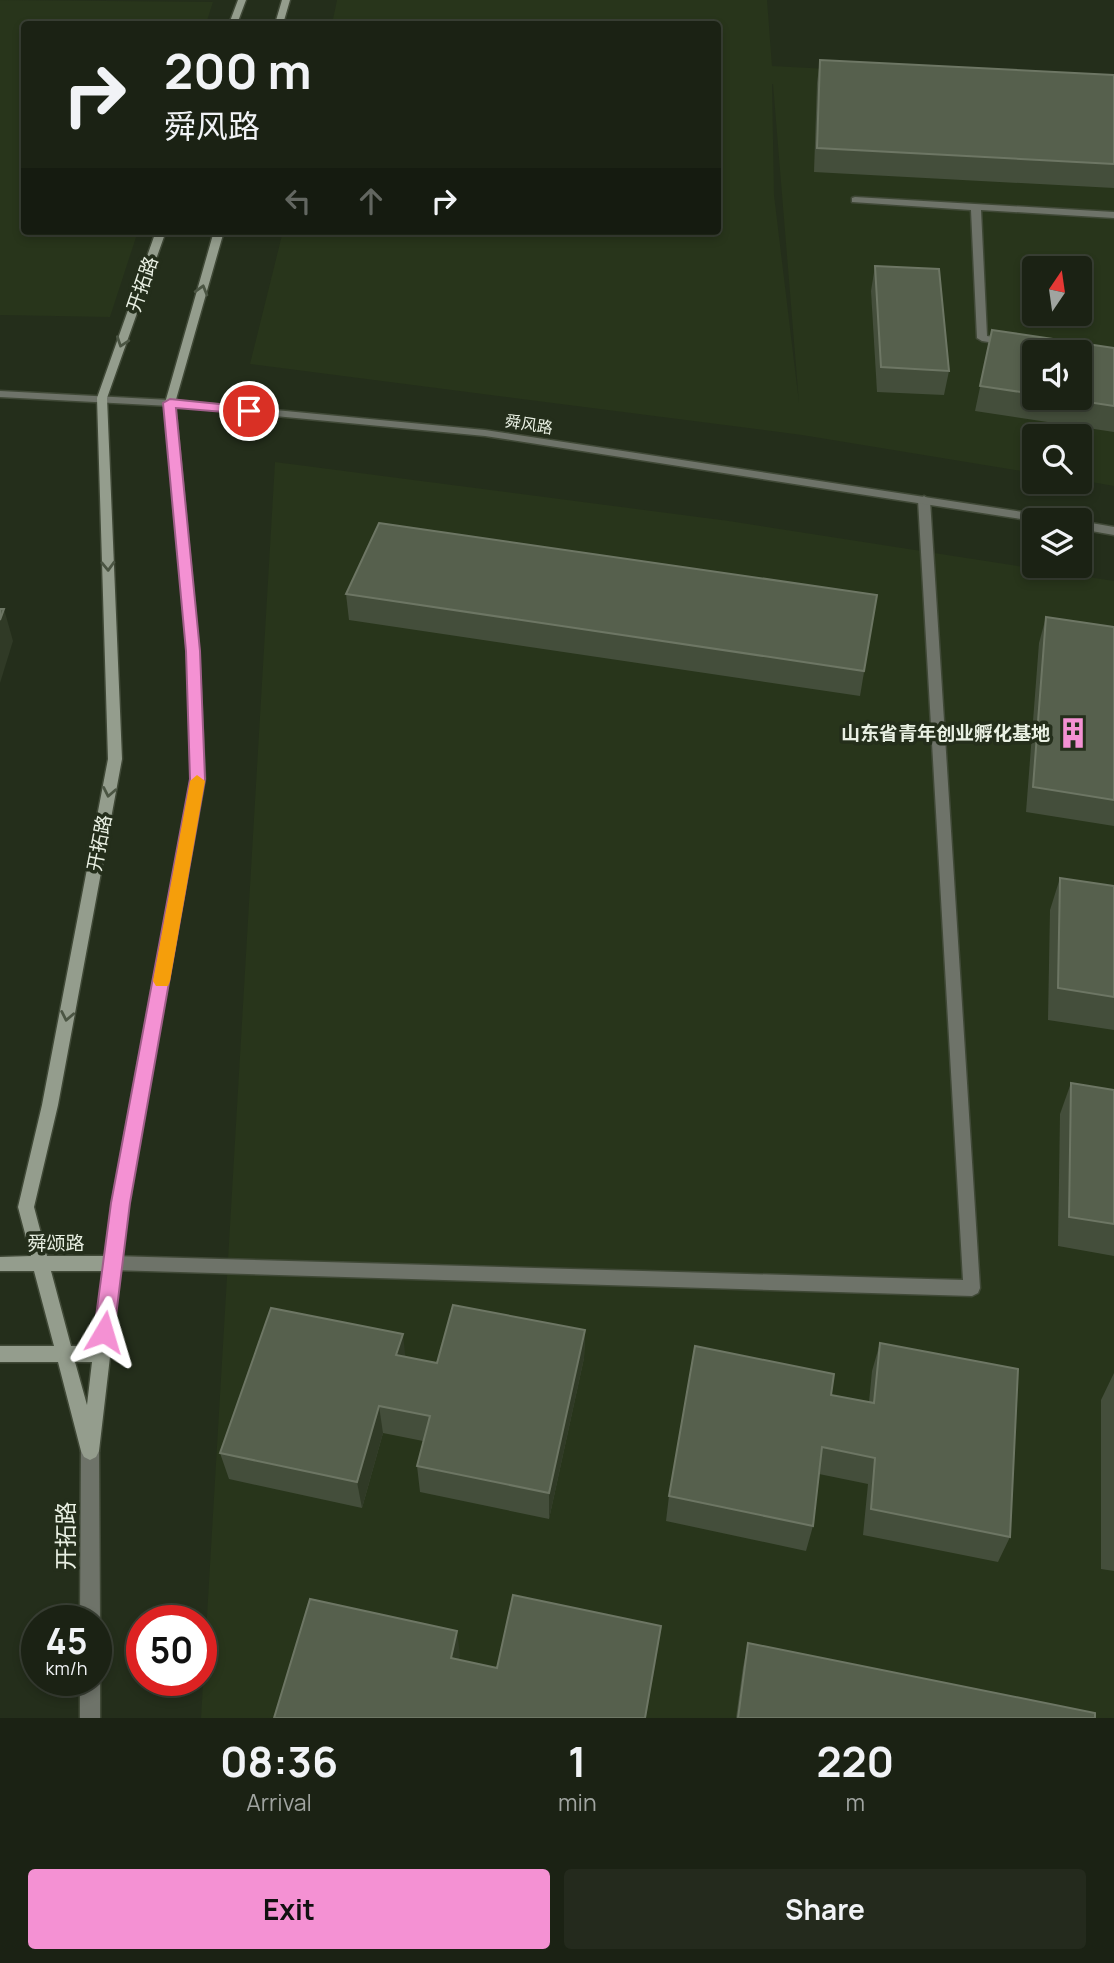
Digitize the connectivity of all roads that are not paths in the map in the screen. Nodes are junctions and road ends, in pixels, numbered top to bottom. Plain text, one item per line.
1 (242, 0) edge
2 (286, 0) edge
3 (234, 21) edge
4 (280, 21) edge
5 (855, 200) dead end
6 (976, 207) junction
7 (1114, 215) edge
8 (160, 235) edge
9 (218, 235) edge
10 (1022, 344) edge
11 (0, 394) edge
12 (102, 398) junction
13 (170, 403) junction
14 (924, 500) junction
15 (1022, 516) edge
16 (1092, 527) edge
17 (1114, 531) edge
18 (0, 1264) edge
19 (41, 1264) junction
20 (113, 1264) junction
21 (0, 1354) edge
22 (65, 1354) junction
23 (101, 1354) junction
24 (90, 1451) junction
25 (90, 1605) edge
26 (90, 1696) edge
27 (90, 1718) edge

1 - 3 main road
2 - 4 main road
5 - 6 street
6 - 7 street
6 - 10 street
8 -> 12 main road, 开拓路
13 -> 9 main road, 开拓路
11 - 12 street, 舜风路
12 - 13 street, 舜风路
12 -> 19 main road, 开拓路
13 - 14 street, 舜风路
13 - 20 main road, 开拓路
14 - 15 street, 舜风路
14 - 20 street
16 - 17 street
18 - 19 main road, 舜颂路
19 - 20 main road, 舜颂路
19 - 22 main road, 开拓路
20 - 23 main road, 开拓路
21 - 22 main road
22 - 23 main road
22 - 24 main road, 开拓路
23 - 24 main road, 开拓路
24 - 25 street, 开拓路
26 - 27 street

